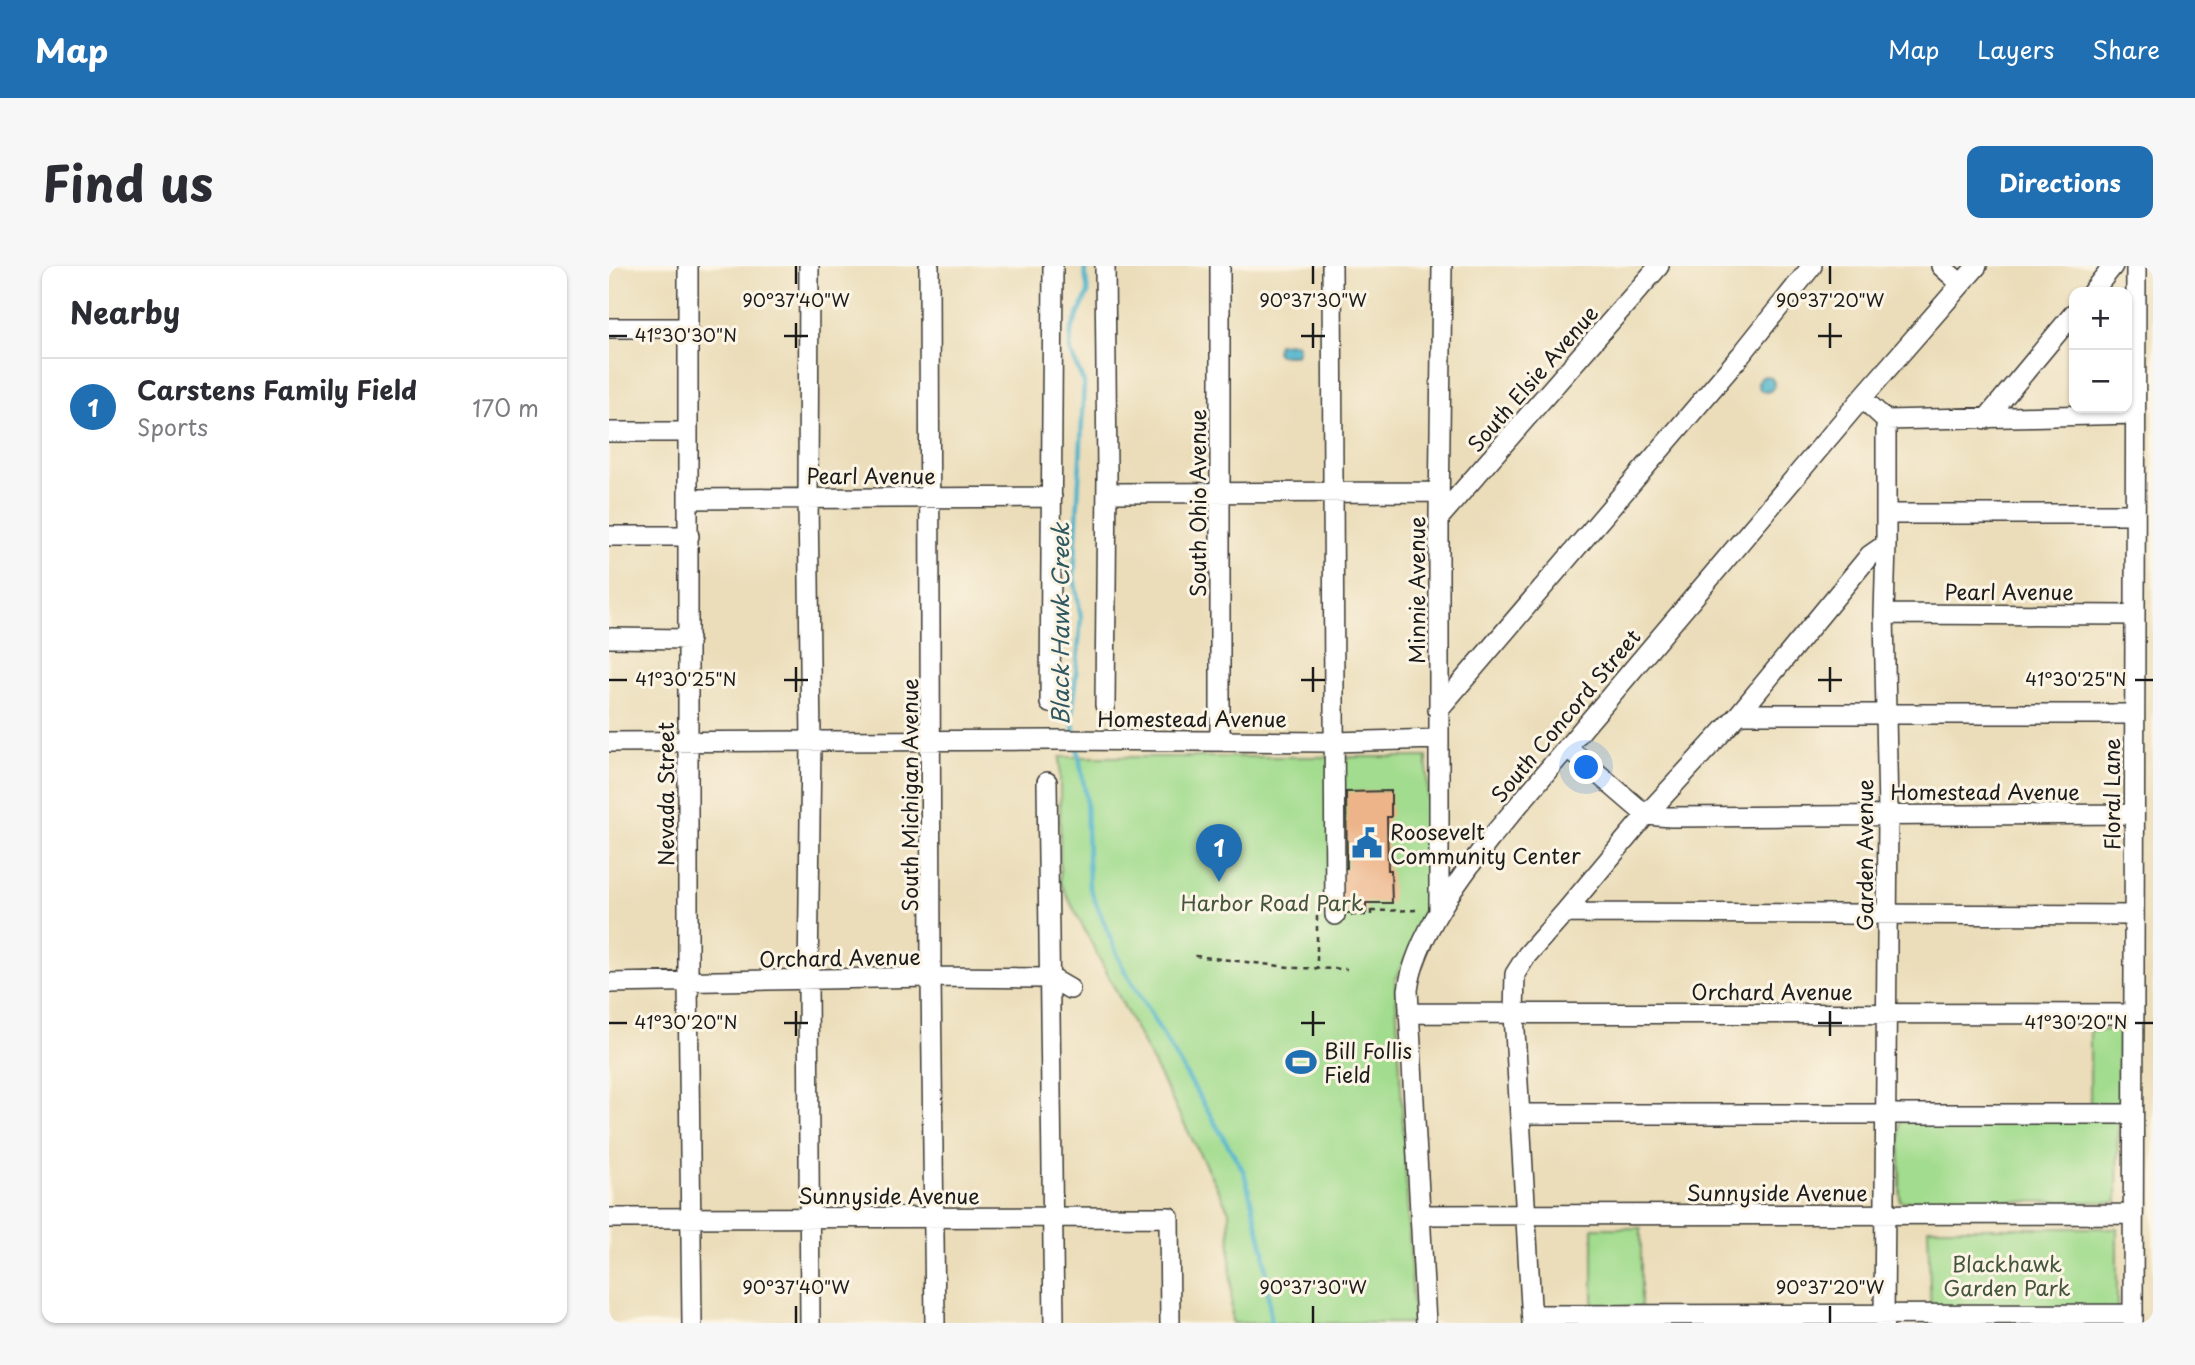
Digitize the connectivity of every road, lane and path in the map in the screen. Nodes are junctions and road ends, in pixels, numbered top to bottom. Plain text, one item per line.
1 (688, 266) edge
2 (809, 266) edge
3 (929, 266) edge
4 (1053, 266) edge
5 (1105, 266) edge
6 (1220, 266) edge
7 (1332, 266) edge
8 (1442, 266) edge
9 (1659, 266) edge
10 (1812, 266) edge
11 (1941, 266) edge
12 (1977, 266) edge
13 (2113, 266) edge
14 (2136, 266) edge
15 (1961, 284) junction
16 (2096, 287) edge
17 (2069, 319) edge
18 (609, 328) edge
19 (688, 328) junction
20 (1863, 398) junction
21 (2135, 414) junction
22 (1986, 419) junction
23 (1886, 420) junction
24 (609, 432) edge
25 (688, 432) junction
26 (1332, 492) junction
27 (1439, 492) junction
28 (1107, 493) junction
29 (1219, 494) junction
30 (931, 497) junction
31 (1052, 497) junction
32 (808, 498) junction
33 (689, 499) junction
34 (1886, 514) junction
35 (2135, 514) junction
36 (1439, 518) junction
37 (609, 536) edge
38 (689, 536) junction
39 (1887, 544) junction
40 (2143, 591) edge
41 (1884, 614) junction
42 (2134, 614) junction
43 (609, 638) edge
44 (689, 639) junction
45 (1050, 703) dead end
46 (1105, 705) dead end
47 (1438, 710) junction
48 (1887, 713) junction
49 (1739, 714) junction
50 (2134, 714) junction
51 (1438, 738) junction
52 (932, 740) junction
53 (1220, 740) junction
54 (609, 742) edge
55 (688, 742) junction
56 (811, 742) junction
57 (1334, 742) junction
58 (1567, 748) junction
59 (1047, 782) dead end
60 (1888, 814) junction
61 (2134, 814) junction
62 (1646, 815) junction
63 (1371, 911) dead end
64 (1432, 912) junction
65 (1564, 913) junction
66 (1335, 915) dead end
67 (1886, 915) junction
68 (2134, 915) junction
69 (1195, 956) dead end
70 (1347, 969) dead end
71 (932, 977) junction
72 (1051, 978) junction
73 (808, 980) junction
74 (609, 983) edge
75 (688, 983) junction
76 (1070, 989) dead end
77 (1409, 1013) junction
78 (1514, 1014) junction
79 (1886, 1014) junction
80 (2134, 1014) junction
81 (2133, 1067) junction
82 (2153, 1074) edge
83 (1520, 1114) junction
84 (2133, 1114) junction
85 (1885, 1115) junction
86 (1526, 1214) junction
87 (2133, 1214) junction
88 (1420, 1215) junction
89 (1884, 1215) junction
90 (935, 1217) junction
91 (1054, 1217) junction
92 (609, 1218) edge
93 (809, 1218) junction
94 (692, 1219) junction
95 (2133, 1318) edge
96 (1532, 1319) edge
97 (1884, 1319) edge
98 (692, 1323) edge
99 (810, 1323) edge
100 (935, 1323) edge
101 (1054, 1323) edge
102 (1170, 1323) edge
103 (1426, 1323) edge

1 - 19 street, Nevada Street
2 - 32 street
3 - 30 street, South Michigan Avenue
4 - 31 street
5 - 28 street
6 - 29 street, South Ohio Avenue
7 - 26 street
8 - 27 street, Minnie Avenue
9 - 36 street, South Elsie Avenue
10 - 47 street
11 - 15 street
12 - 15 street, South Concord Street
13 - 16 street
14 - 21 street, Floral Lane
15 - 20 street, South Concord Street
17 - 22 street
18 - 19 street
19 - 25 street, Nevada Street
20 - 23 street
20 - 58 street, South Concord Street
21 - 22 street
21 - 35 street, Floral Lane
22 - 23 street
23 - 34 street, Garden Avenue
24 - 25 street
25 - 33 street, Nevada Street
26 - 27 street
26 - 29 street
26 - 57 street
27 - 36 street, Minnie Avenue
28 - 29 street
28 - 46 street
29 - 53 street, South Ohio Avenue
30 - 31 street, Pearl Avenue
30 - 32 street, Pearl Avenue
30 - 52 street, South Michigan Avenue
31 - 45 street
32 - 33 street, Pearl Avenue
32 - 56 street
33 - 38 street, Nevada Street
34 - 35 street
34 - 39 street, Garden Avenue
35 - 40 street, Floral Lane
36 - 47 street, Minnie Avenue
37 - 38 street
38 - 44 street, Nevada Street
39 - 41 street, Garden Avenue
39 - 49 street
40 - 42 street, Floral Lane
41 - 42 street, Pearl Avenue
41 - 48 street, Garden Avenue
42 - 50 street, Floral Lane
43 - 44 street
44 - 55 street, Nevada Street
47 - 51 street, Minnie Avenue
48 - 49 street
48 - 50 street
48 - 60 street, Garden Avenue
49 - 62 street
50 - 61 street, Floral Lane
51 - 57 street, Homestead Avenue
51 - 64 street, Minnie Avenue
52 - 53 street, Homestead Avenue
52 - 56 street, Homestead Avenue
52 - 71 street, South Michigan Avenue
53 - 57 street, Homestead Avenue
54 - 55 street, Homestead Avenue
55 - 56 street, Homestead Avenue
55 - 75 street, Nevada Street
56 - 73 street
57 - 66 street
58 - 62 street
58 - 64 street, South Concord Street
59 - 72 street
60 - 61 street, Homestead Avenue
60 - 62 street, Homestead Avenue
60 - 67 street, Garden Avenue
61 - 68 street, Floral Lane
62 - 65 street
63 - 64 path
64 - 77 street, South Concord Street
65 - 67 street
65 - 78 street
67 - 68 street
67 - 79 street, Garden Avenue
68 - 80 street, Floral Lane
69 - 70 path
71 - 72 street, Orchard Avenue
71 - 73 street, Orchard Avenue
71 - 90 street, South Michigan Avenue
72 - 76 street, Orchard Avenue
72 - 91 street
73 - 75 street, Orchard Avenue
73 - 93 street
74 - 75 street, Orchard Avenue
75 - 94 street, Nevada Street
77 - 78 street, Orchard Avenue
77 - 88 street, South Concord Street
78 - 79 street, Orchard Avenue
78 - 83 street
79 - 80 street, Orchard Avenue
79 - 85 street, Garden Avenue
80 - 81 street, Floral Lane
81 - 82 street
81 - 84 street, Floral Lane
83 - 85 street
83 - 86 street
84 - 85 street
84 - 87 street, Floral Lane
85 - 89 street, Garden Avenue
86 - 88 street, Sunnyside Avenue
86 - 89 street, Sunnyside Avenue
86 - 96 street
87 - 89 street, Sunnyside Avenue
87 - 95 street, Floral Lane
88 - 103 street, South Concord Street
89 - 97 street, Garden Avenue
90 - 91 street, Sunnyside Avenue
90 - 93 street, Sunnyside Avenue
90 - 100 street, South Michigan Avenue
91 - 101 street
91 - 102 street, Sunnyside Avenue
92 - 94 street, Sunnyside Avenue
93 - 94 street, Sunnyside Avenue
93 - 99 street
94 - 98 street, Nevada Street
95 - 97 street
96 - 97 street

